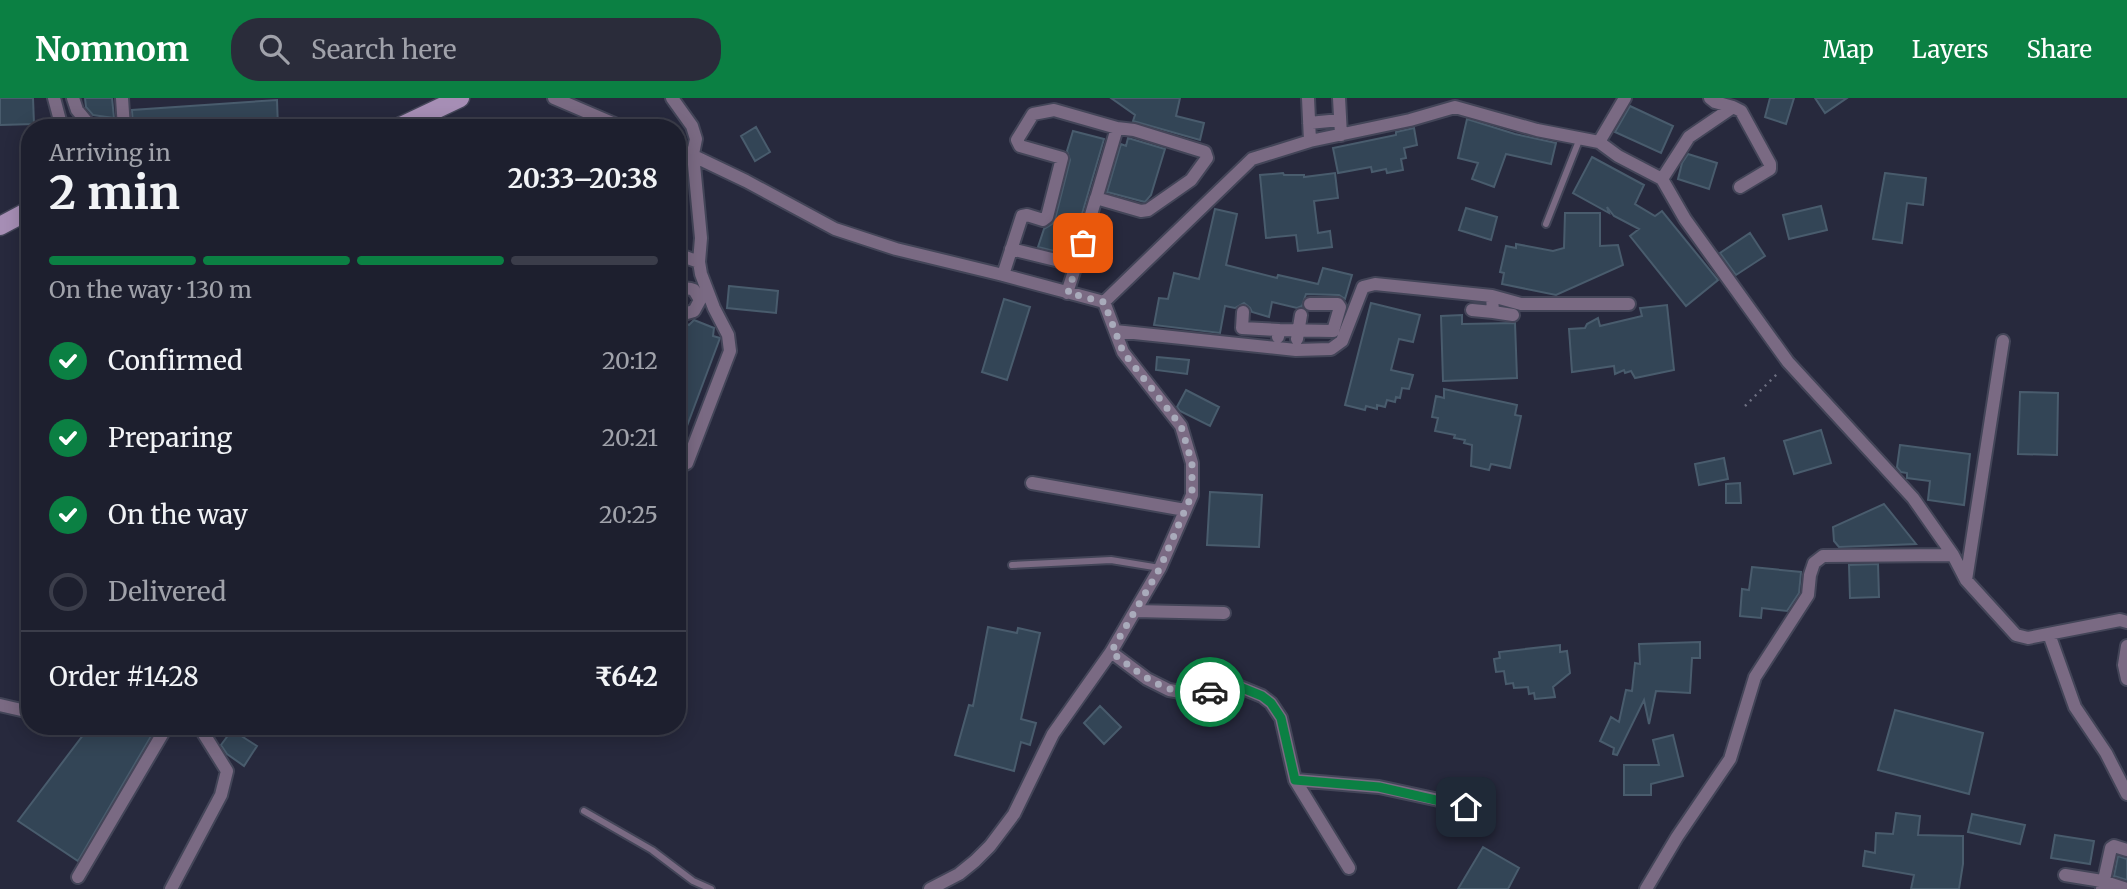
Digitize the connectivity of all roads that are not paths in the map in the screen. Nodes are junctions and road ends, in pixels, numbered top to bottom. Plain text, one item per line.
1 (54, 98) edge
2 (73, 98) edge
3 (122, 98) edge
4 (460, 98) edge
5 (554, 98) edge
6 (672, 98) edge
7 (1308, 98) edge
8 (1339, 98) edge
9 (1625, 98) edge
10 (1710, 98) edge
11 (1458, 103) edge
12 (1733, 107) junction
13 (60, 119) edge
14 (85, 119) edge
15 (120, 119) edge
16 (416, 119) edge
17 (603, 119) edge
18 (1340, 120) junction
19 (1309, 123) junction
20 (1117, 128) junction
21 (1340, 135) junction
22 (1580, 138) junction
23 (1310, 141) junction
24 (1599, 142) junction
25 (686, 151) edge
26 (693, 154) junction
27 (1662, 179) junction
28 (1740, 187) dead end
29 (1096, 200) junction
30 (21, 215) edge
31 (1546, 224) dead end
32 (0, 226) edge
33 (1012, 249) junction
34 (686, 259) edge
35 (1076, 265) junction
36 (700, 268) junction
37 (1003, 275) junction
38 (686, 289) edge
39 (694, 290) junction
40 (1068, 293) junction
41 (1492, 296) junction
42 (1104, 302) junction
43 (1310, 304) dead end
44 (1629, 304) dead end
45 (1472, 310) dead end
46 (1493, 312) junction
47 (686, 313) edge
48 (1243, 313) dead end
49 (1301, 315) dead end
50 (1513, 315) dead end
51 (1279, 330) junction
52 (1115, 331) junction
53 (1298, 331) junction
54 (1317, 332) junction
55 (2003, 341) dead end
56 (1277, 348) junction
57 (1315, 349) junction
58 (1296, 350) junction
59 (686, 464) edge
60 (1032, 483) dead end
61 (1185, 510) junction
62 (1953, 555) junction
63 (1012, 565) dead end
64 (1160, 568) junction
65 (1966, 580) junction
66 (1135, 611) junction
67 (1224, 613) dead end
68 (2125, 621) edge
69 (2049, 635) junction
70 (2127, 646) edge
71 (1111, 652) junction
72 (2127, 679) edge
73 (0, 705) edge
74 (21, 710) edge
75 (161, 735) edge
76 (205, 735) edge
77 (1295, 780) junction
78 (2127, 794) edge
79 (1485, 810) dead end
80 (584, 811) dead end
81 (2127, 850) edge
82 (1349, 868) dead end
83 (2065, 875) dead end
84 (78, 877) dead end
85 (2102, 885) edge
86 (171, 889) edge
87 (711, 889) edge
88 (930, 889) edge
89 (1646, 889) edge
90 (2127, 889) edge

1 - 13 street
2 - 14 street
3 - 15 street
4 - 16 street
5 - 17 street
6 - 26 street
7 - 19 street
8 - 18 street
9 - 24 street
10 - 12 street
11 - 21 street
11 - 22 street
12 - 27 street
12 - 28 street
18 - 19 street
18 - 21 street
19 - 23 street
20 - 29 street
20 - 29 street
20 - 33 street
21 - 23 street
22 - 24 street
22 - 31 lane
23 - 42 street
24 - 27 street
25 - 26 street
26 - 36 street
26 - 37 street
27 - 62 street
29 - 35 street
30 - 32 street
33 - 35 street
33 - 37 street
34 - 36 street
35 - 40 street
36 - 39 street
36 - 59 street
37 - 40 street
38 - 39 street
39 - 47 street
40 - 42 street
41 - 44 street
41 - 46 street
41 - 57 street
42 - 52 street
43 - 54 street
45 - 46 street
46 - 50 street
48 - 51 street
49 - 53 street
51 - 53 street
51 - 56 street
52 - 56 street
52 - 61 street
53 - 54 street
53 - 58 street
54 - 57 street
55 - 65 street
56 - 58 street
57 - 58 street
60 - 61 street
61 - 64 street
62 - 65 street
62 - 89 street
63 - 64 lane
64 - 66 street
65 - 69 street
66 - 67 street
66 - 71 street
68 - 69 street
68 - 70 street
69 - 78 street
70 - 72 street
71 - 77 street
71 - 88 street
73 - 74 street
75 - 84 street
76 - 86 street
77 - 79 street
77 - 82 street
80 - 87 lane
81 - 85 street
83 - 85 street
85 - 90 street

